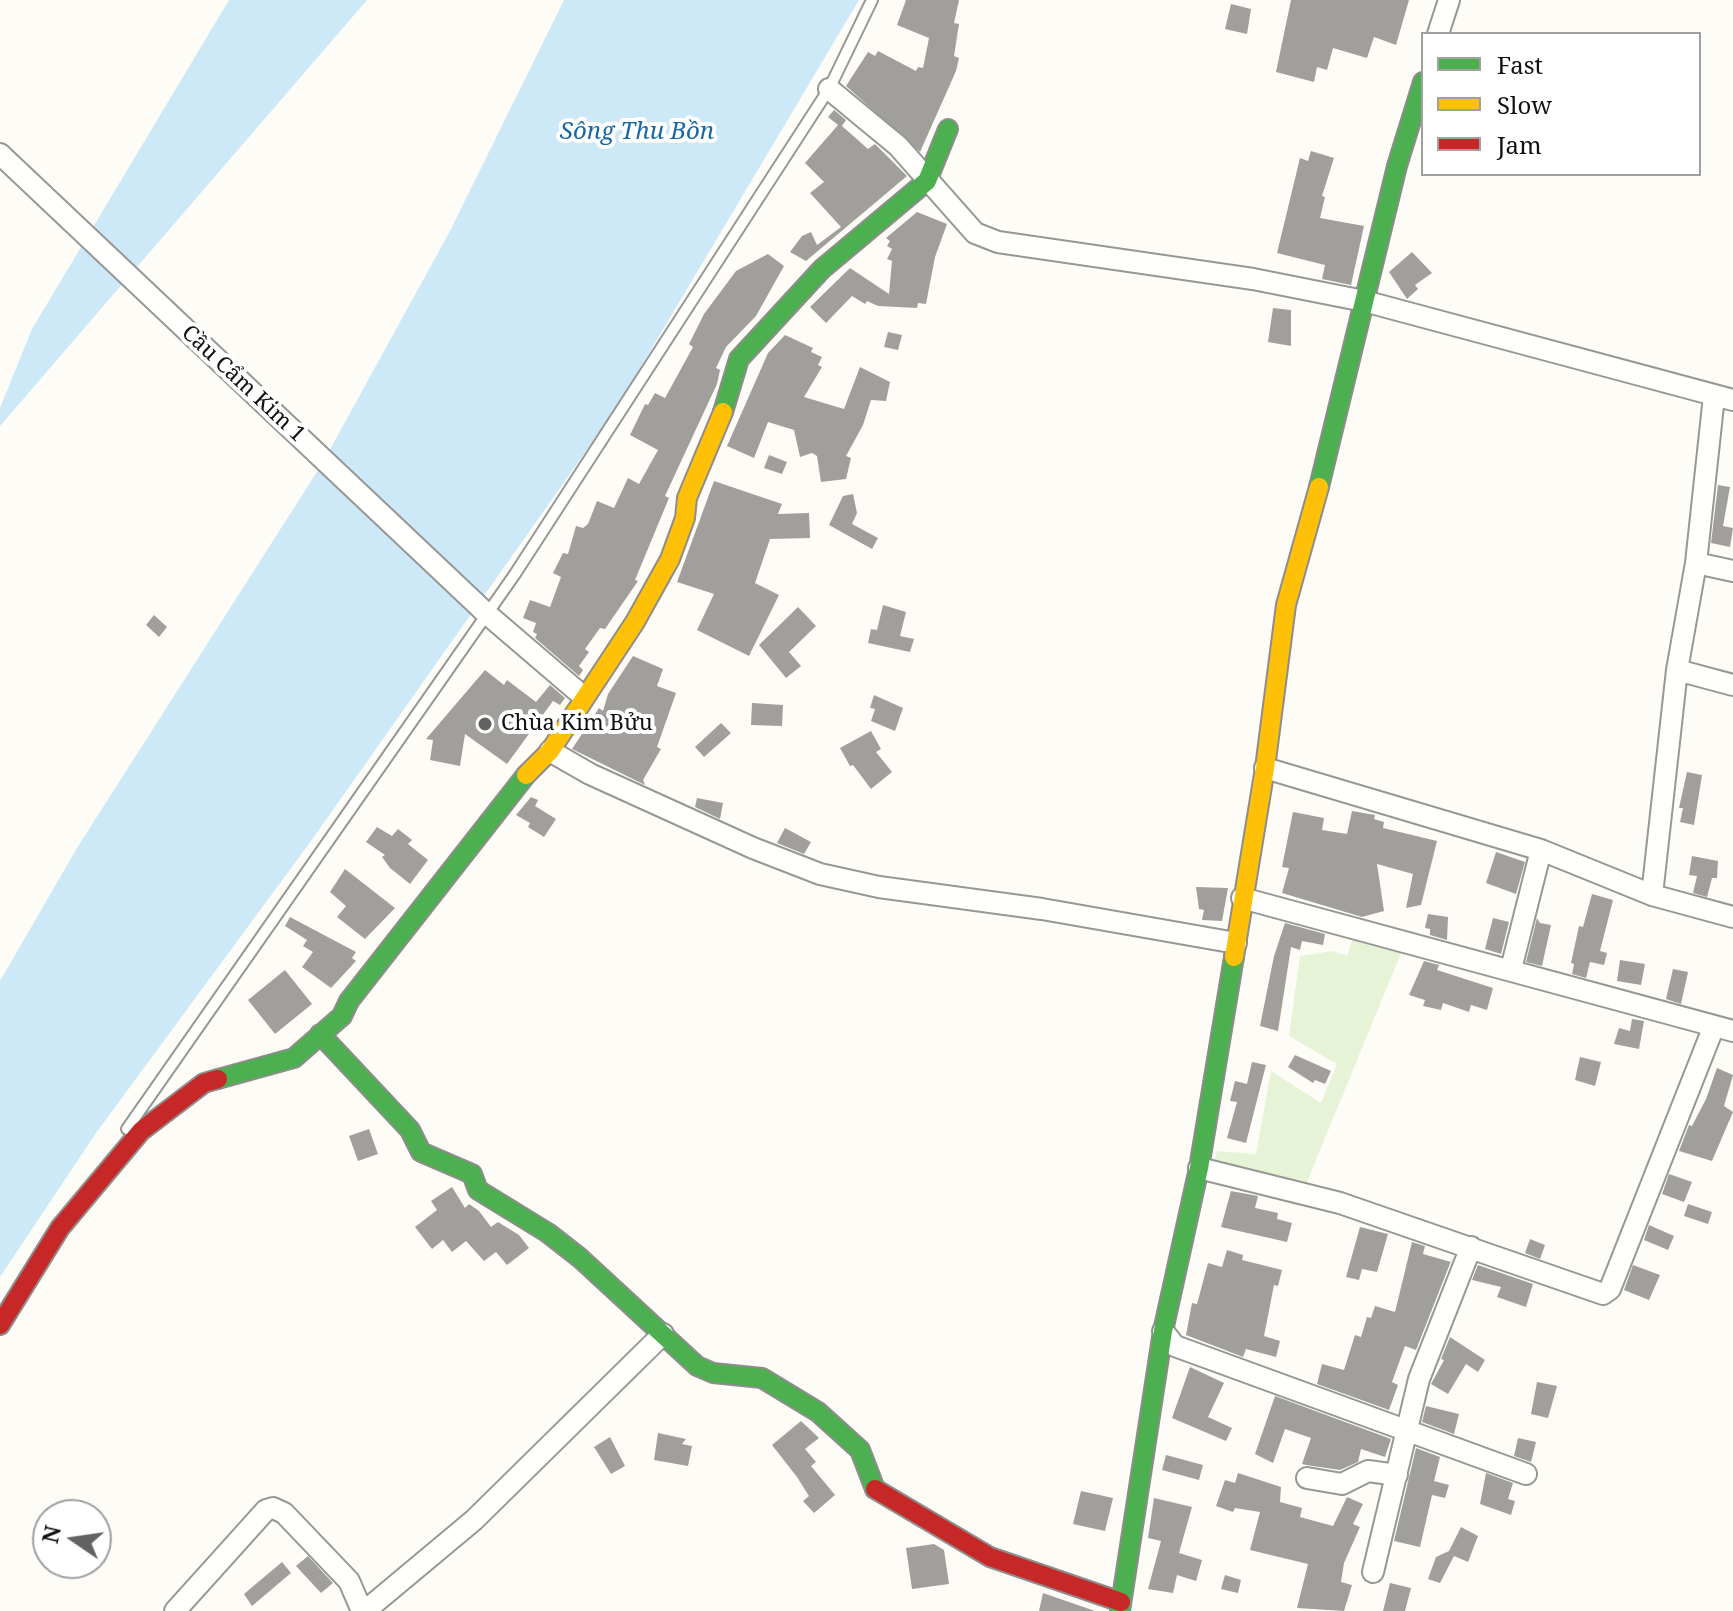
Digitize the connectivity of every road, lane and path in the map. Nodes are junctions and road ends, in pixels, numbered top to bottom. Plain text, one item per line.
1 (872, 0) edge
2 (1449, 0) edge
3 (1439, 32) edge
4 (1421, 88) edge
5 (829, 89) junction
6 (948, 129) dead end
7 (0, 154) edge
8 (927, 181) junction
9 (1364, 301) junction
10 (1723, 398) edge
11 (1696, 563) junction
12 (1733, 571) edge
13 (487, 614) junction
14 (1677, 670) junction
15 (1733, 685) edge
16 (584, 697) junction
17 (550, 751) junction
18 (1265, 768) junction
19 (1541, 850) junction
20 (1652, 895) junction
21 (1242, 898) junction
22 (1733, 917) edge
23 (1236, 943) junction
24 (1511, 969) junction
25 (1724, 1028) edge
26 (320, 1034) junction
27 (1199, 1168) junction
28 (60, 1228) junction
29 (1471, 1247) junction
30 (0, 1325) edge
31 (1163, 1331) junction
32 (663, 1334) junction
33 (1407, 1430) junction
34 (1526, 1474) dead end
35 (1397, 1475) junction
36 (1307, 1478) dead end
37 (1373, 1572) dead end
38 (1120, 1607) edge
39 (359, 1610) edge
40 (175, 1611) edge

1 - 5 lane
2 - 3 street
4 - 9 street
5 - 8 street
5 - 13 lane
6 - 8 street
7 - 13 street, Cầu Cẩm Kim 1
8 - 9 street
8 - 16 street
9 - 10 street
9 - 18 street
10 - 11 street
11 - 12 street
11 - 14 street
13 - 16 street, Cầu Cẩm Kim 1
13 - 28 lane
14 - 15 street
14 - 20 street
16 - 17 street
17 - 23 street
17 - 26 street
18 - 19 street
18 - 21 street
19 - 20 street
19 - 24 street
20 - 22 street
21 - 23 street
21 - 24 street
23 - 27 street
24 - 25 street
25 - 29 street
26 - 28 street
26 - 32 street
27 - 29 street
27 - 31 street
28 - 30 street
29 - 33 street
31 - 33 street
31 - 38 street
32 - 38 street
32 - 39 street
33 - 34 street
33 - 35 street
35 - 36 street
35 - 37 street
39 - 40 street

